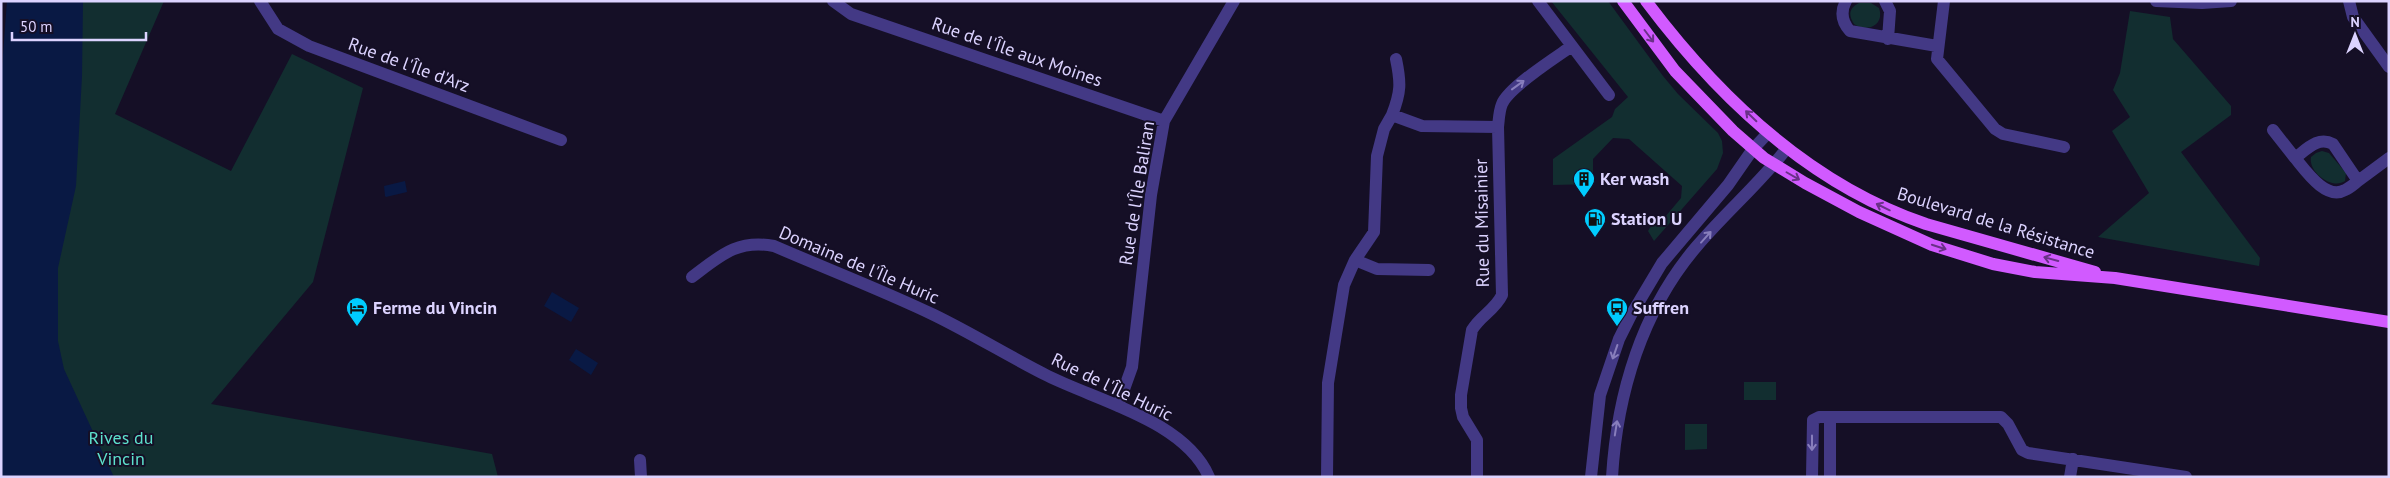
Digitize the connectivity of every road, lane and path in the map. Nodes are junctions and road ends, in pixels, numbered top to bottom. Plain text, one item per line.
1 (260, 1) edge
2 (833, 1) edge
3 (1234, 1) edge
4 (1538, 1) edge
5 (1623, 1) edge
6 (1646, 1) edge
7 (1846, 1) edge
8 (1885, 1) edge
9 (1944, 1) edge
10 (2156, 1) edge
11 (2231, 1) edge
12 (2348, 1) edge
13 (1888, 39) junction
14 (1572, 46) junction
15 (1937, 46) junction
16 (1396, 59) dead end
17 (2389, 67) edge
18 (1609, 95) dead end
19 (1392, 115) junction
20 (1164, 121) junction
21 (1498, 127) junction
22 (2273, 130) dead end
23 (1768, 133) junction
24 (561, 140) dead end
25 (2064, 147) dead end
26 (1788, 148) junction
27 (1753, 149) junction
28 (2295, 158) junction
29 (2389, 158) edge
30 (1774, 165) junction
31 (2358, 181) junction
32 (1686, 259) junction
33 (1355, 260) junction
34 (1662, 263) junction
35 (1428, 270) dead end
36 (692, 277) dead end
37 (2115, 278) junction
38 (1666, 290) junction
39 (2389, 322) edge
40 (1013, 358) joint
41 (1118, 406) junction
42 (1830, 417) junction
43 (2072, 459) junction
44 (640, 460) dead end
45 (641, 477) edge
46 (1209, 477) edge
47 (1327, 477) edge
48 (1477, 477) edge
49 (1591, 477) edge
50 (1612, 477) edge
51 (1812, 477) edge
52 (1830, 477) edge
53 (2070, 477) edge
54 (2186, 477) edge

1 - 24 street, Rue de l'Île d'Arz
2 - 20 street, Rue de l'Île aux Moines
3 - 20 street, Rue de l'Île Baliran
4 - 14 street
5 -> 27 main road, Boulevard de la Résistance
23 -> 6 main road, Boulevard de la Résistance
7 - 13 street
8 - 13 street
9 - 15 street
10 - 11 street
12 - 17 street
13 - 15 street
14 - 18 street
21 -> 14 street, Rue du Misainier
15 - 25 street
16 - 19 street
19 - 21 street
19 - 33 street
20 - 41 street, Rue de l'Île Baliran
21 - 48 street, Rue du Misainier
22 - 28 street
23 - 26 main road, Boulevard de la Résistance
23 - 27 street
26 - 30 street
37 -> 26 main road, Boulevard de la Résistance
27 - 30 main road, Boulevard de la Résistance
27 - 34 street
28 - 31 street
28 - 31 street
29 - 31 street
32 -> 30 street
30 -> 37 main road, Boulevard de la Résistance
32 - 34 street
32 - 38 street
33 - 35 street
33 - 47 street
34 - 38 street
34 -> 49 street
36 - 40 street, Domaine de l'Île Huric
37 - 39 main road, Boulevard de la Résistance
50 -> 38 street
40 - 41 street, Rue de l'Île Huric
41 - 46 street, Rue de l'Île Huric
42 - 43 street
42 -> 51 street
42 - 52 street
43 - 53 street
43 - 54 street
44 - 45 street

